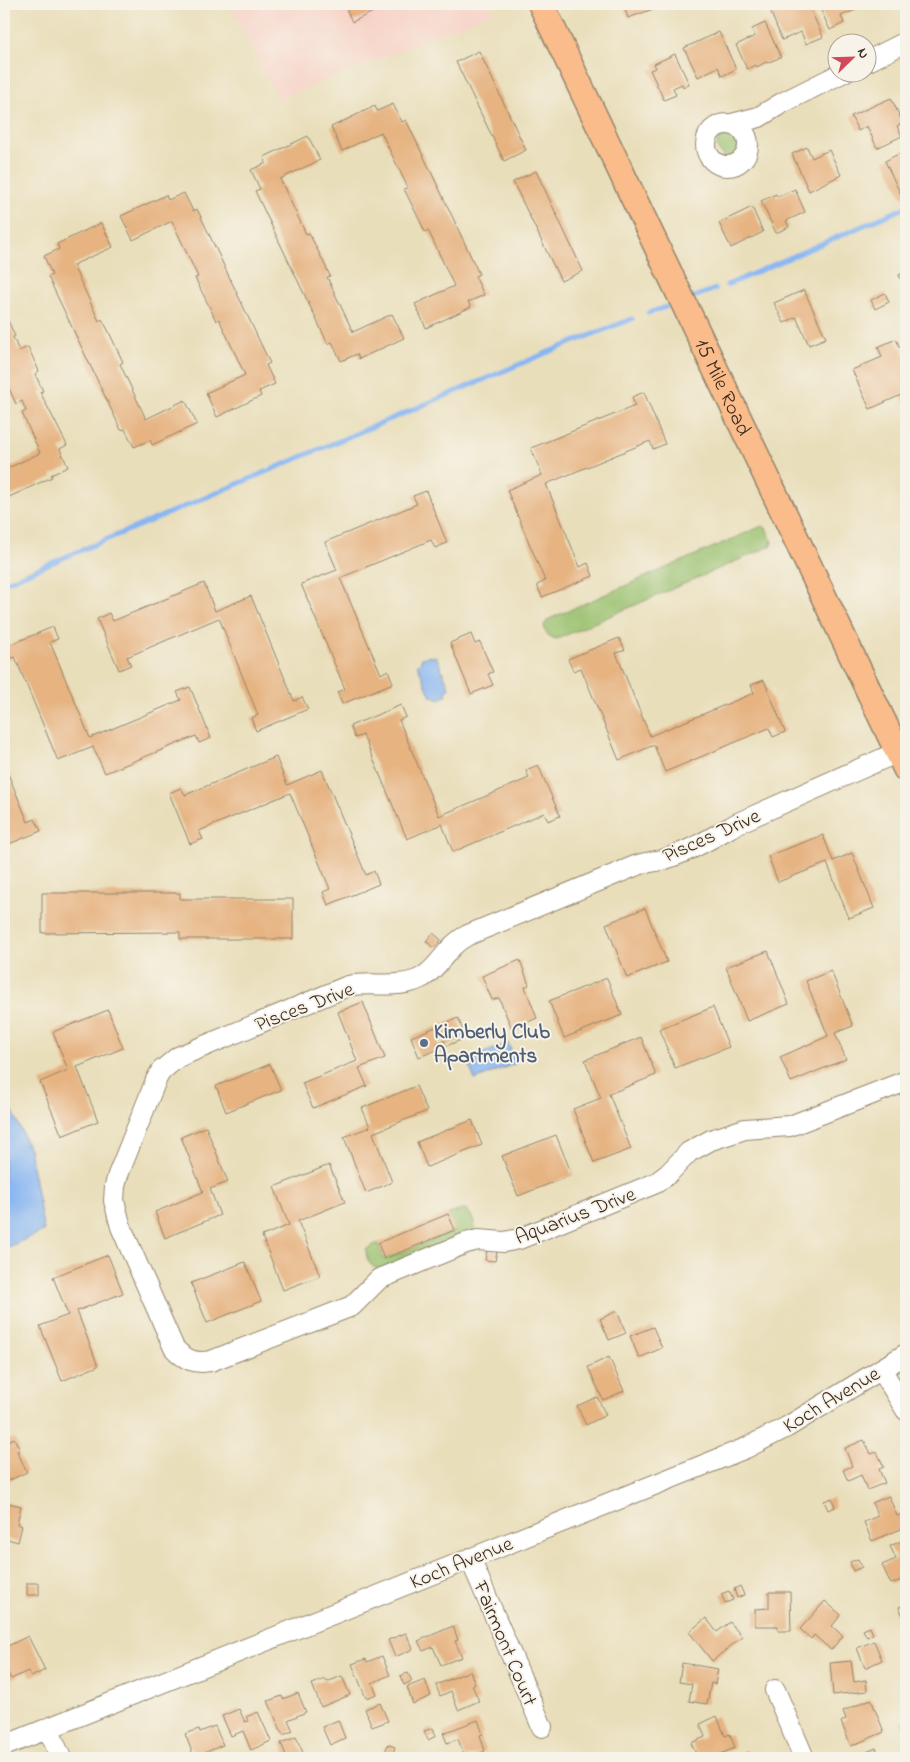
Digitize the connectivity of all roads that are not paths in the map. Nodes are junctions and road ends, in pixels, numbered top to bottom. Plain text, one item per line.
1 (541, 4) edge
2 (906, 42) edge
3 (878, 56) edge
4 (828, 80) edge
5 (759, 118) junction
6 (732, 124) junction
7 (749, 144) junction
8 (902, 760) edge
9 (906, 1081) edge
10 (906, 1354) edge
11 (188, 1360) joint
12 (882, 1369) junction
13 (906, 1410) edge
14 (470, 1558) junction
15 (775, 1690) dead end
16 (48, 1728) junction
17 (542, 1728) dead end
18 (4, 1746) edge
19 (61, 1758) edge
20 (804, 1758) edge

1 - 8 main road, 15 Mile Road
2 - 3 street
4 - 5 street
5 - 6 street
5 - 7 street
6 - 7 street
6 - 7 street
8 - 11 street, Pisces Drive
9 - 11 street, Aquarius Drive
10 - 12 street, Koch Avenue
12 - 13 street
12 - 14 street, Koch Avenue
14 - 16 street, Koch Avenue
14 - 17 street, Fairmont Court
15 - 20 street
16 - 18 street, Koch Avenue
16 - 19 street

